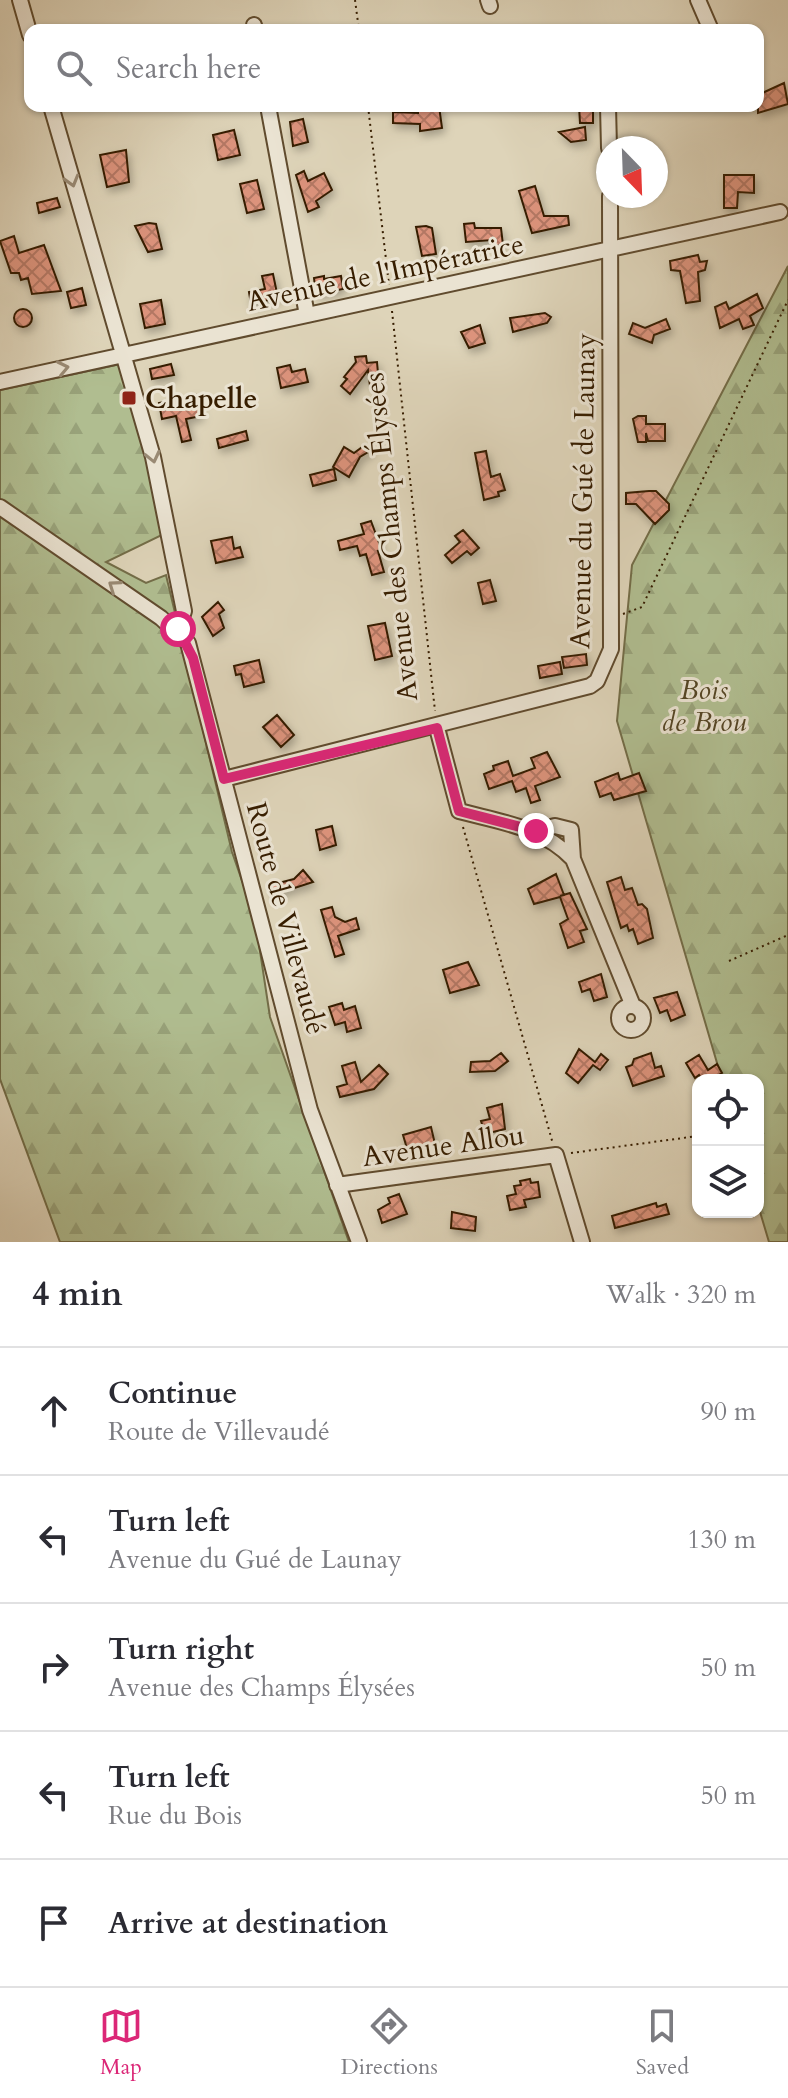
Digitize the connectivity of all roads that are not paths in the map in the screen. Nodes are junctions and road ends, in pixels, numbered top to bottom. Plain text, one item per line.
1 (20, 0) edge
2 (698, 0) edge
3 (27, 24) edge
4 (708, 24) edge
5 (53, 112) edge
6 (269, 112) edge
7 (608, 112) edge
8 (609, 136) edge
9 (610, 208) edge
10 (780, 212) dead end
11 (611, 249) junction
12 (307, 315) junction
13 (126, 354) junction
14 (0, 382) edge
15 (0, 507) edge
16 (178, 631) junction
17 (437, 728) junction
18 (224, 779) junction
19 (633, 1006) dead end
20 (337, 1185) junction
21 (359, 1242) edge
22 (582, 1242) edge

1 - 3 street
2 - 4 street
5 -> 13 street
6 - 12 street
7 - 8 street
9 - 11 street, Avenue du Gué de Launay
10 - 11 street, Avenue de l'Impératrice
11 - 12 street, Avenue de l'Impératrice
11 - 17 street, Avenue du Gué de Launay
12 - 13 street, Avenue de l'Impératrice
14 -> 13 street, Avenue de l'Impératrice
13 -> 16 street
16 -> 15 street, Route de Villevaudé
16 - 18 street, Route de Villevaudé
17 - 18 street, Avenue du Gué de Launay
17 - 19 street, Avenue des Champs Élysées
18 - 20 street, Route de Villevaudé
20 - 21 street, Route de Villevaudé
20 - 22 street, Avenue Allou

